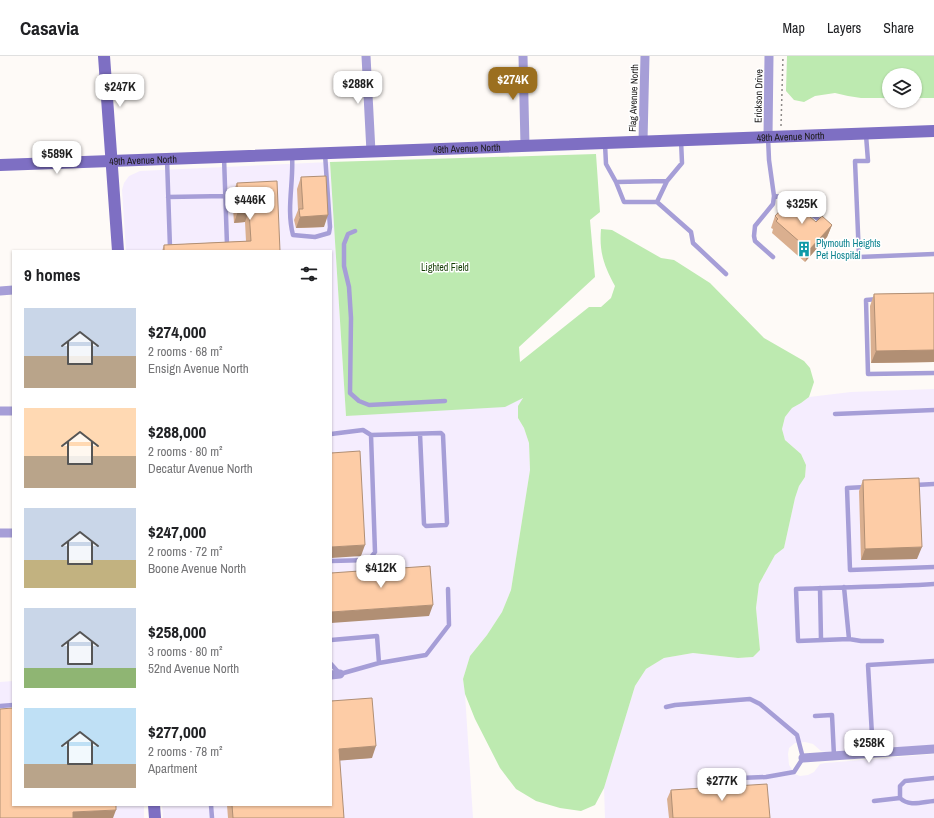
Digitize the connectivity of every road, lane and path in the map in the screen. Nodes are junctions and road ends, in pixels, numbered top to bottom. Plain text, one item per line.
1 (104, 56) edge
2 (366, 56) edge
3 (523, 56) edge
4 (645, 56) edge
5 (769, 56) edge
6 (783, 56) edge
7 (781, 127) dead end
8 (934, 131) edge
9 (866, 133) junction
10 (768, 137) junction
11 (681, 140) junction
12 (643, 141) junction
13 (605, 143) junction
14 (525, 146) junction
15 (371, 152) junction
16 (292, 154) junction
17 (325, 154) junction
18 (224, 157) junction
19 (167, 159) junction
20 (113, 161) junction
21 (0, 165) edge
22 (667, 181) junction
23 (616, 182) junction
24 (226, 196) junction
25 (774, 196) junction
26 (168, 197) junction
27 (657, 202) junction
28 (818, 220) edge
29 (355, 231) dead end
30 (220, 246) edge
31 (177, 247) edge
32 (118, 250) edge
33 (934, 254) edge
34 (773, 257) dead end
35 (726, 274) dead end
36 (12, 290) edge
37 (0, 291) edge
38 (882, 299) edge
39 (934, 373) edge
40 (445, 401) dead end
41 (934, 410) edge
42 (0, 411) edge
43 (12, 411) edge
44 (835, 414) dead end
45 (332, 434) edge
46 (420, 434) junction
47 (371, 435) junction
48 (934, 484) edge
49 (910, 485) edge
50 (870, 487) edge
51 (0, 533) edge
52 (12, 533) edge
53 (332, 561) edge
54 (934, 567) edge
55 (934, 584) edge
56 (820, 588) junction
57 (844, 588) junction
58 (448, 589) dead end
59 (848, 639) junction
60 (332, 640) edge
61 (821, 640) junction
62 (882, 641) dead end
63 (934, 661) edge
64 (379, 663) junction
65 (336, 674) edge
66 (12, 705) edge
67 (0, 706) edge
68 (666, 707) dead end
69 (815, 716) dead end
70 (934, 749) edge
71 (873, 753) junction
72 (834, 756) junction
73 (803, 758) junction
74 (934, 778) edge
75 (715, 780) dead end
76 (900, 798) junction
77 (874, 800) dead end
78 (934, 801) edge
79 (154, 806) edge
80 (211, 806) edge
81 (155, 818) edge
82 (212, 818) edge

1 - 20 street
2 - 15 street
3 - 14 street
4 - 12 street, Flag Avenue North
5 - 10 street, Erickson Drive
6 - 7 path
8 - 9 street, 49th Avenue North
9 - 10 street, 49th Avenue North
9 - 33 lane
10 - 11 street, 49th Avenue North
10 - 25 lane
11 - 12 street, 49th Avenue North
11 - 22 lane
12 - 13 street, 49th Avenue North
13 - 14 street, 49th Avenue North
13 - 23 lane
14 - 15 street, 49th Avenue North
15 - 17 street, 49th Avenue North
16 - 17 street, 49th Avenue North
16 - 17 lane
16 - 18 street, 49th Avenue North
18 - 19 street, 49th Avenue North
18 - 24 lane
19 - 20 street, 49th Avenue North
19 - 26 lane
20 - 21 street, 49th Avenue North
20 - 32 street
22 - 23 lane
22 - 27 lane
23 - 27 lane
24 - 26 lane
24 - 30 lane
25 - 28 lane
25 - 34 lane
26 - 31 lane
27 - 35 lane
29 - 40 lane
36 - 37 street
38 - 39 lane
41 - 44 lane
42 - 43 street
45 - 47 lane
46 - 46 lane
46 - 47 lane
47 - 53 lane
48 - 49 lane
50 - 54 lane
51 - 52 street
55 - 57 lane
56 - 57 lane
56 - 61 lane
56 - 61 lane
57 - 59 lane
58 - 64 lane
59 - 61 lane
59 - 62 lane
60 - 64 lane
63 - 71 lane
64 - 65 lane
66 - 67 lane
68 - 73 lane
69 - 72 lane
70 - 71 street
71 - 72 street
72 - 73 street
73 - 75 lane
74 - 76 lane
76 - 77 lane
76 - 78 lane
79 - 81 street
80 - 82 lane

